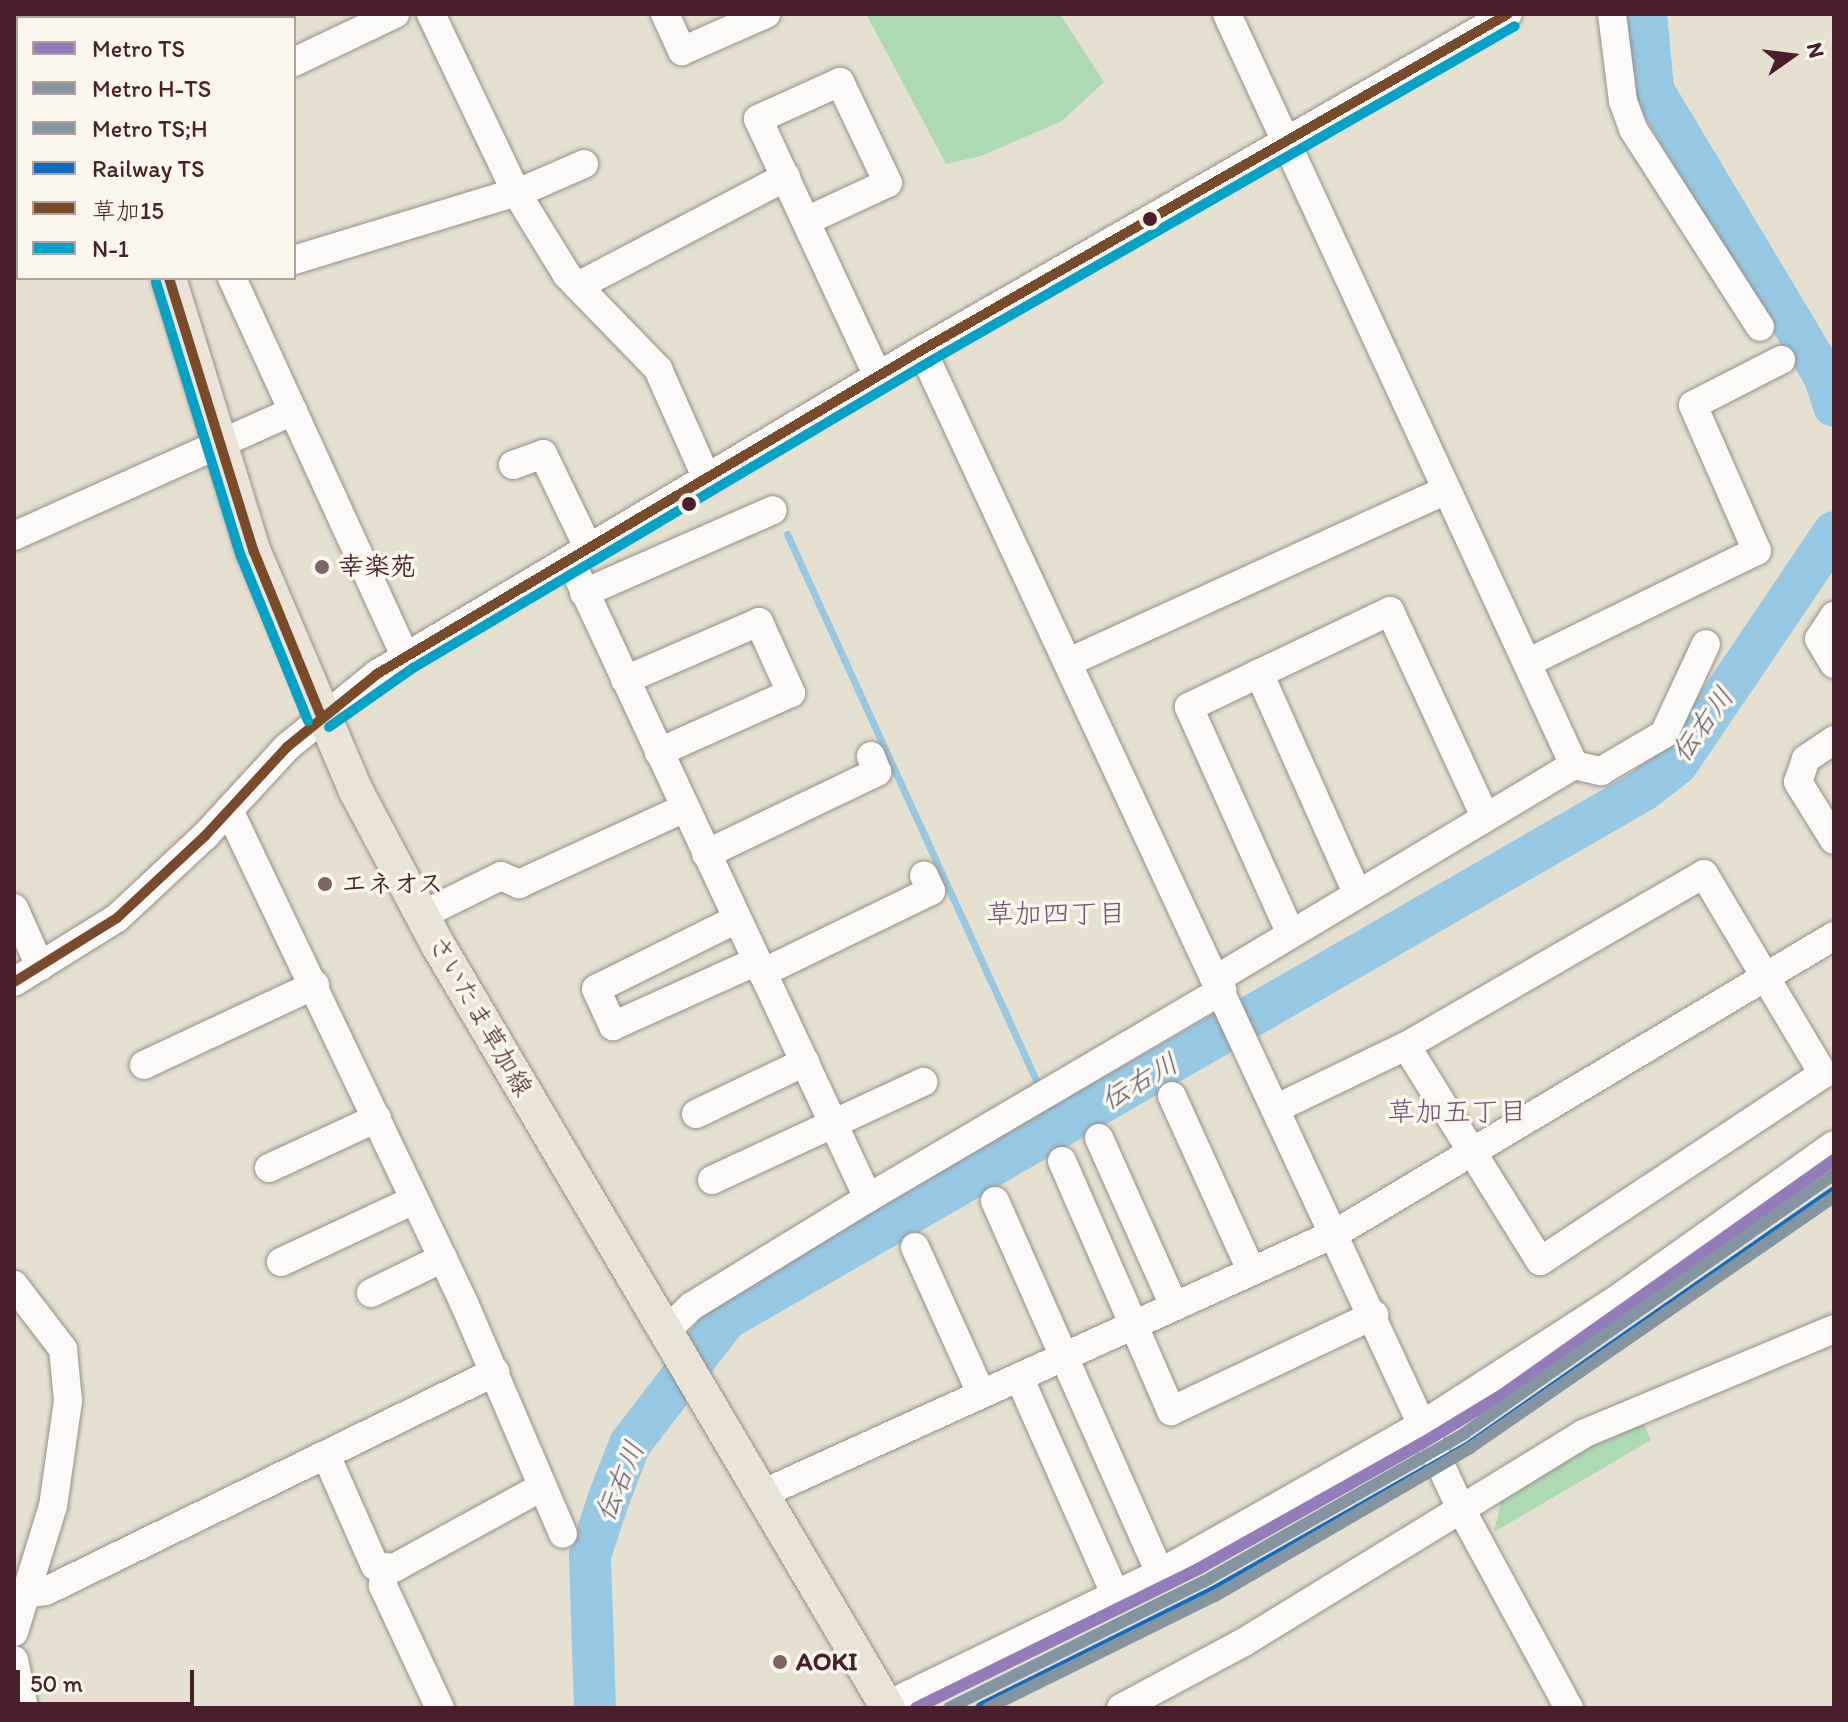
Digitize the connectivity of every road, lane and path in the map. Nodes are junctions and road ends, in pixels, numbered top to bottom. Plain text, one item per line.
1 (395, 14) edge
2 (431, 14) edge
3 (665, 14) edge
4 (766, 14) edge
5 (1227, 14) edge
6 (1508, 14) edge
7 (1612, 14) edge
8 (296, 61) edge
9 (1285, 140) junction
10 (584, 164) dead end
11 (786, 177) junction
12 (516, 192) junction
13 (806, 221) junction
14 (296, 259) edge
15 (170, 280) edge
16 (234, 280) edge
17 (578, 286) junction
18 (1760, 327) dead end
19 (922, 350) junction
20 (1781, 360) dead end
21 (880, 376) junction
22 (293, 411) junction
23 (217, 443) junction
24 (513, 465) dead end
25 (707, 479) junction
26 (1447, 490) junction
27 (773, 510) dead end
28 (14, 536) edge
29 (579, 555) junction
30 (584, 593) junction
31 (1834, 616) edge
32 (1706, 644) dead end
33 (405, 656) junction
34 (1069, 662) junction
35 (1527, 663) junction
36 (1834, 664) edge
37 (1259, 673) junction
38 (625, 680) junction
39 (321, 716) junction
40 (1834, 740) edge
41 (659, 752) junction
42 (871, 756) dead end
43 (1574, 765) junction
44 (685, 808) junction
45 (229, 810) junction
46 (1485, 817) junction
47 (1834, 840) edge
48 (706, 854) junction
49 (924, 875) dead end
50 (1357, 893) junction
51 (14, 908) edge
52 (422, 915) junction
53 (737, 919) junction
54 (1290, 932) junction
55 (1834, 936) edge
56 (40, 966) junction
57 (760, 967) junction
58 (1767, 975) junction
59 (14, 982) edge
60 (315, 985) junction
61 (1223, 988) junction
62 (1406, 1046) junction
63 (805, 1062) junction
64 (144, 1065) dead end
65 (923, 1082) dead end
66 (1172, 1096) dead end
67 (1277, 1108) junction
68 (696, 1114) dead end
69 (377, 1118) junction
70 (835, 1124) junction
71 (1099, 1138) dead end
72 (1834, 1145) edge
73 (1469, 1150) junction
74 (1062, 1161) dead end
75 (269, 1168) dead end
76 (712, 1180) dead end
77 (868, 1198) junction
78 (414, 1200) junction
79 (995, 1201) dead end
80 (1336, 1233) junction
81 (915, 1247) dead end
82 (443, 1258) junction
83 (281, 1262) dead end
84 (1251, 1270) junction
85 (14, 1285) edge
86 (371, 1293) dead end
87 (1174, 1306) junction
88 (1374, 1315) junction
89 (1132, 1326) junction
90 (1834, 1329) edge
91 (667, 1330) junction
92 (1065, 1357) junction
93 (495, 1372) junction
94 (1019, 1377) junction
95 (981, 1393) junction
96 (1422, 1425) junction
97 (326, 1455) junction
98 (542, 1487) junction
99 (762, 1494) junction
100 (1462, 1511) junction
101 (563, 1534) dead end
102 (384, 1567) junction
103 (1160, 1573) junction
104 (20, 1596) edge
105 (1116, 1596) junction
106 (14, 1632) edge
107 (14, 1660) edge
108 (885, 1707) edge
109 (24, 1708) edge
110 (440, 1708) edge
111 (1121, 1708) edge
112 (1569, 1708) edge

1 - 8 street
2 - 12 street
3 - 4 street
5 - 9 street
6 - 9 street
7 - 18 street
9 - 19 street
9 - 26 street
10 - 12 street
11 - 13 street
11 - 13 street
11 - 17 street
12 - 14 street
12 - 17 street
13 - 21 street
15 - 23 main road, さいたま草加線
16 - 22 street
17 - 25 street
19 - 21 street
19 - 34 street
20 - 35 street
21 - 25 street
22 - 23 street
22 - 33 street
23 - 28 street
23 - 39 main road, さいたま草加線
24 - 29 street
25 - 29 street
26 - 34 street
26 - 35 street
27 - 30 street
29 - 30 street
29 - 33 street
30 - 38 street
31 - 36 street
32 - 43 street
33 - 39 street
34 - 61 street
35 - 43 street
37 - 46 street
37 - 50 street
37 - 54 street
38 - 41 street
38 - 41 street
39 - 45 street
39 - 52 main road, さいたま草加線
40 - 47 street
41 - 44 street
42 - 48 street
43 - 46 street
44 - 48 street
44 - 52 street
45 - 56 street
45 - 60 street
46 - 50 street
48 - 53 street
49 - 57 street
50 - 54 street
51 - 56 street
52 - 91 main road, さいたま草加線
53 - 57 street
53 - 57 street
54 - 61 street
55 - 58 street
56 - 59 street
57 - 63 street
58 - 62 street
58 - 73 street
58 - 73 street
60 - 64 street
60 - 69 street
61 - 67 street
61 - 77 street
62 - 67 street
62 - 73 street
63 - 68 street
63 - 70 street
65 - 70 street
66 - 84 street
67 - 80 street
69 - 75 street
69 - 78 street
70 - 76 street
70 - 77 street
71 - 87 street
72 - 96 street
73 - 80 street
74 - 89 street
77 - 91 street
78 - 82 street
78 - 83 street
79 - 92 street
80 - 84 street
80 - 88 street
81 - 95 street
82 - 86 street
82 - 93 street
84 - 87 street
85 - 104 street
87 - 89 street
88 - 89 street
88 - 96 street
89 - 92 street
90 - 100 street
91 - 99 main road, さいたま草加線
92 - 94 street
92 - 103 street
93 - 97 street
93 - 98 street
94 - 95 street
94 - 105 street
95 - 99 street
96 - 100 street
96 - 103 street
97 - 102 street
97 - 104 street
98 - 101 street
98 - 102 street
99 - 108 main road, さいたま草加線
100 - 111 street
100 - 112 street
102 - 110 street
103 - 105 street
104 - 106 street
105 - 108 street
107 - 109 street

